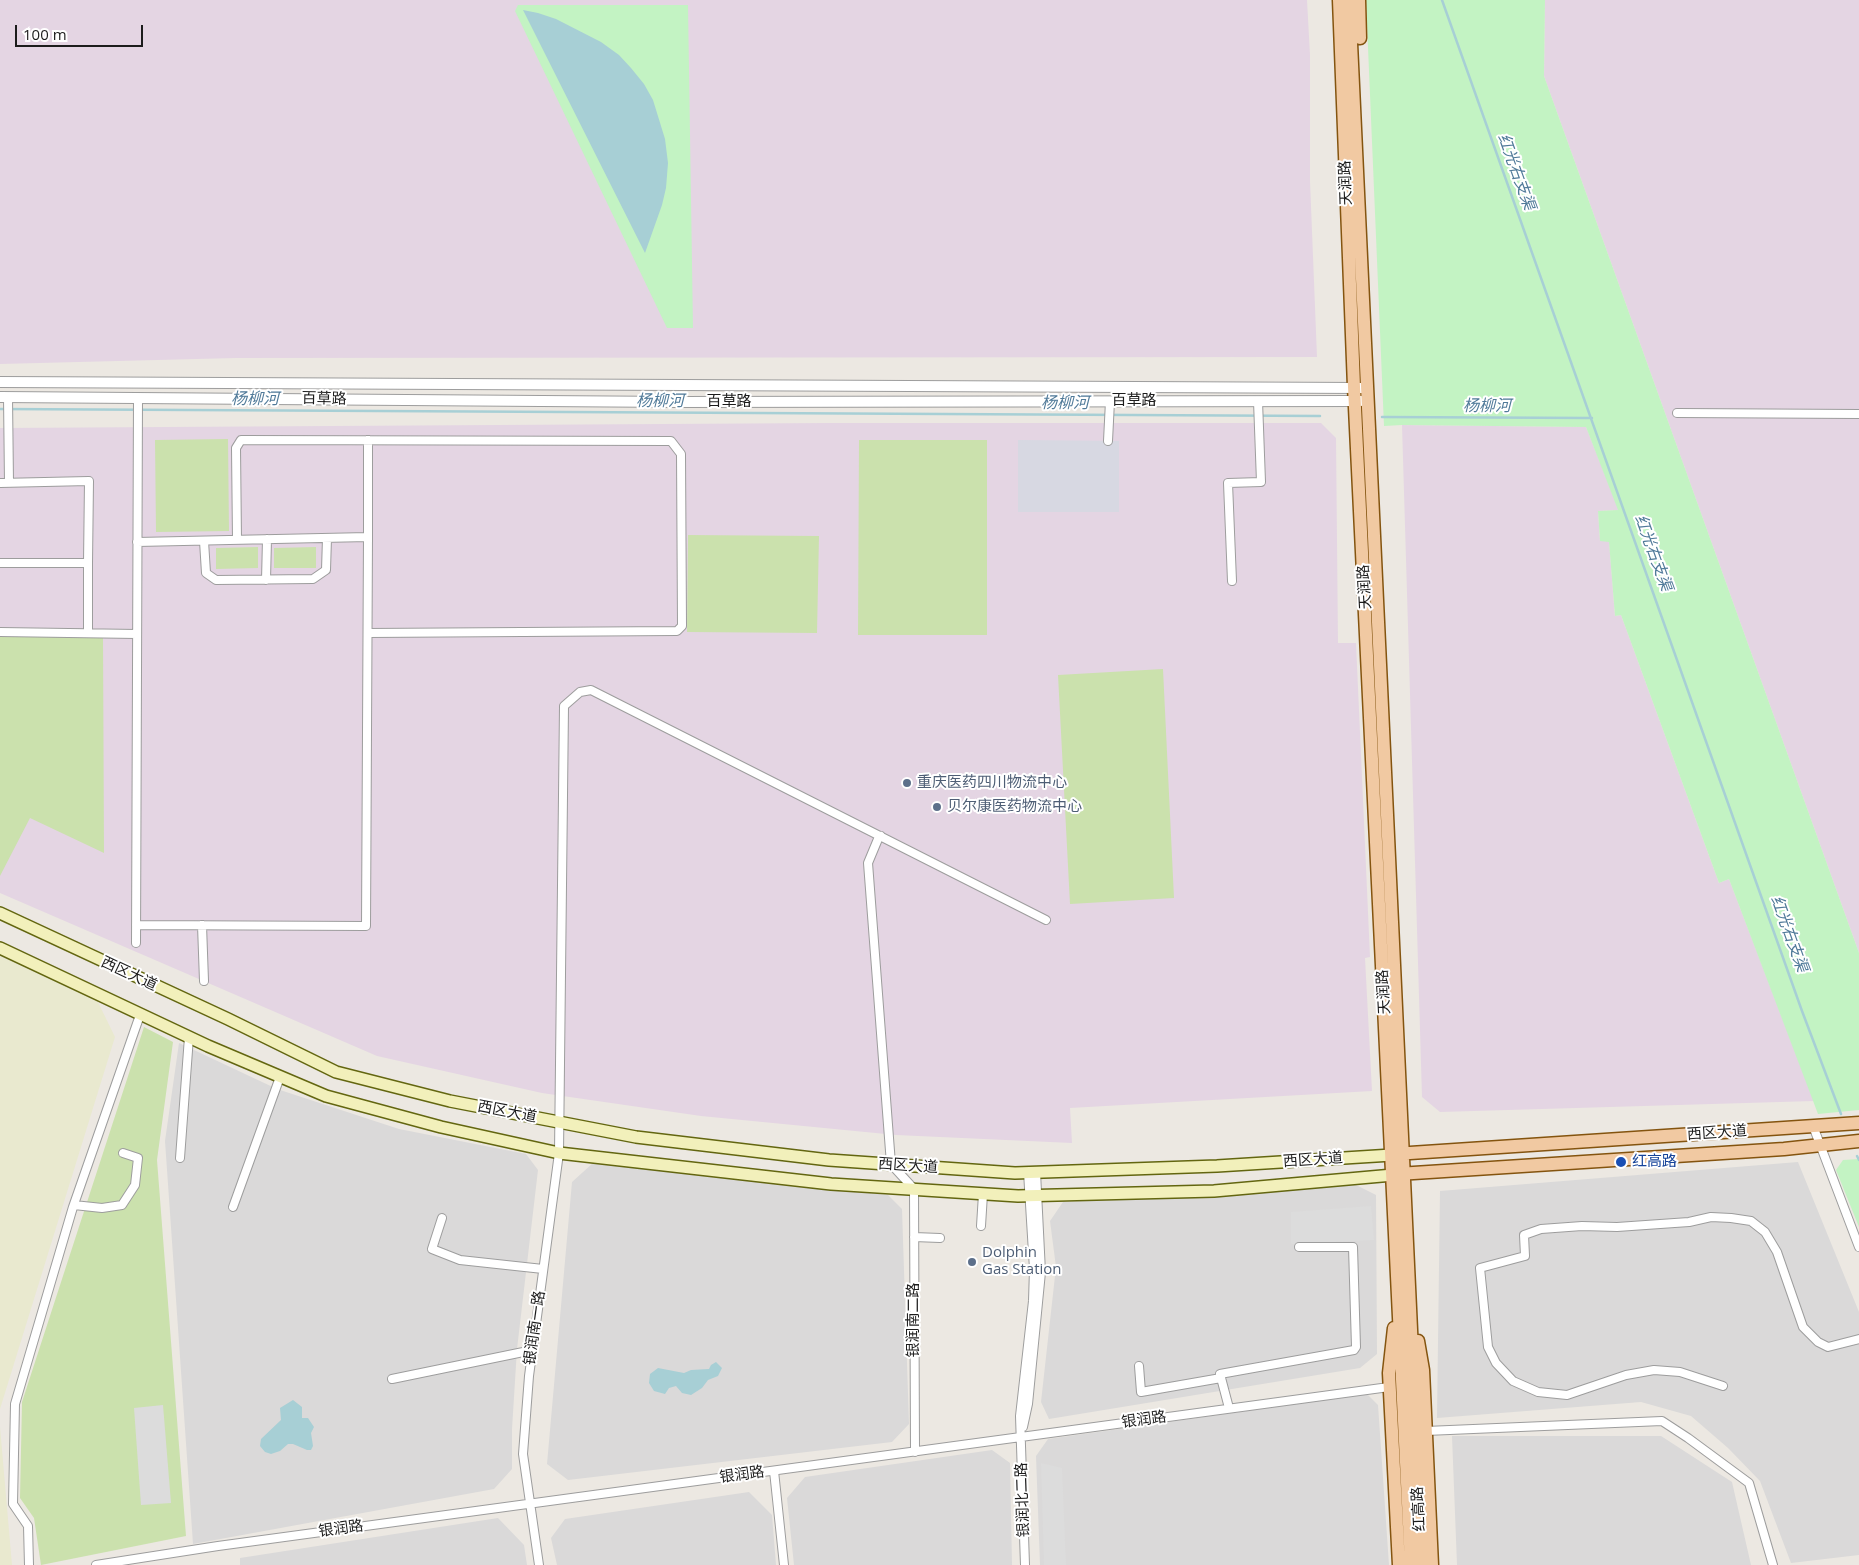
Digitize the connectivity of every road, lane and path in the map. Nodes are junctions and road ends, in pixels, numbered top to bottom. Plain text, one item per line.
1 (1331, 0) edge
2 (1339, 0) edge
3 (1349, 0) edge
4 (1358, 0) edge
5 (1343, 108) junction
6 (1355, 115) junction
7 (0, 382) edge
8 (1354, 387) junction
9 (1364, 397) junction
10 (1258, 401) junction
11 (6, 403) edge
12 (138, 406) junction
13 (1109, 410) junction
14 (1677, 413) dead end
15 (1859, 414) edge
16 (368, 440) junction
17 (1108, 441) dead end
18 (0, 483) edge
19 (9, 483) junction
20 (327, 538) junction
21 (368, 538) junction
22 (237, 540) junction
23 (267, 540) junction
24 (204, 541) junction
25 (138, 542) junction
26 (0, 563) edge
27 (88, 563) junction
28 (266, 580) junction
29 (1232, 581) dead end
30 (0, 632) edge
31 (368, 633) junction
32 (88, 634) junction
33 (137, 634) junction
34 (881, 836) junction
35 (0, 913) edge
36 (1046, 920) dead end
37 (136, 925) junction
38 (202, 925) junction
39 (136, 943) dead end
40 (0, 948) edge
41 (204, 981) dead end
42 (140, 1015) junction
43 (189, 1037) junction
44 (280, 1077) junction
45 (560, 1123) junction
46 (1859, 1123) edge
47 (1813, 1126) junction
48 (1859, 1141) edge
49 (1819, 1145) junction
50 (123, 1153) dead end
51 (559, 1153) junction
52 (1397, 1154) junction
53 (180, 1158) dead end
54 (891, 1164) junction
55 (1032, 1172) junction
56 (1399, 1174) junction
57 (914, 1189) junction
58 (983, 1194) junction
59 (1033, 1196) junction
60 (74, 1205) junction
61 (233, 1207) dead end
62 (442, 1218) dead end
63 (981, 1226) dead end
64 (914, 1237) junction
65 (940, 1238) dead end
66 (1298, 1247) dead end
67 (1859, 1247) edge
68 (543, 1269) junction
69 (1404, 1288) junction
70 (1859, 1339) edge
71 (533, 1350) junction
72 (1138, 1366) dead end
73 (1221, 1378) junction
74 (392, 1379) dead end
75 (1723, 1386) dead end
76 (1389, 1387) junction
77 (1229, 1408) junction
78 (1426, 1431) junction
79 (1021, 1436) junction
80 (915, 1452) junction
81 (774, 1470) junction
82 (529, 1504) junction
83 (246, 1533) dead end
84 (246, 1542) junction
85 (30, 1565) edge
86 (96, 1565) edge
87 (539, 1565) edge
88 (784, 1565) edge
89 (1025, 1565) edge
90 (1399, 1565) edge
91 (1411, 1565) edge
92 (1422, 1565) edge
93 (1432, 1565) edge
94 (1773, 1565) edge

1 - 5 main road
2 - 5 main road, 天润路
3 - 6 main road, 天润路
4 - 6 main road
5 - 8 main road, 天润路
6 - 9 main road, 天润路
7 - 8 street, 百草路
8 - 9 main road, 天润路
9 - 10 street, 百草路
9 - 52 main road, 天润路
10 - 13 street, 百草路
10 - 29 street
11 - 12 street, 百草路
11 - 19 street
12 - 13 street, 百草路
12 - 25 street
13 - 17 street
14 - 15 street
16 - 21 street
16 - 22 street
16 - 31 street
18 - 19 street
19 - 27 street
20 - 21 street
20 - 23 street
20 - 28 street
21 - 31 street
22 - 23 street
22 - 24 street
23 - 28 street
24 - 25 street
24 - 28 street
25 - 33 street
26 - 27 street
27 - 32 street
30 - 32 street
31 - 38 street
32 - 33 street
33 - 37 street
34 - 36 street, 银润南一路
34 - 45 street, 银润南一路
34 - 54 street
35 - 45 main road, 西区大道
37 - 38 street
37 - 39 street
38 - 41 street
40 - 42 main road, 西区大道
42 - 43 main road, 西区大道
42 - 60 street
43 - 44 main road, 西区大道
43 - 53 street
44 - 51 main road, 西区大道
44 - 61 street
45 - 51 street, 银润南一路
45 - 54 main road, 西区大道
46 - 47 main road, 西区大道
47 - 49 street
47 - 52 main road, 西区大道
48 - 49 main road, 西区大道
49 - 56 main road, 西区大道
49 - 67 street
50 - 60 street
51 - 57 main road, 西区大道
51 - 68 street, 银润南一路
52 - 55 main road, 西区大道
52 - 56 main road, 红高路
54 - 55 main road, 西区大道
54 - 57 street
55 - 59 street, 银润北二路
56 - 59 main road, 西区大道
56 - 69 main road, 红高路
57 - 58 main road, 西区大道
57 - 64 street, 银润南二路
58 - 59 main road, 西区大道
58 - 63 street
59 - 79 street, 银润北二路
60 - 85 street
62 - 68 street
64 - 65 street
64 - 80 street, 银润南二路
66 - 73 street
68 - 71 street, 银润南一路
69 - 76 main road
69 - 78 main road
69 - 91 main road, 红高路
69 - 92 main road, 红高路
70 - 75 street
71 - 74 street
71 - 82 street, 银润南一路
72 - 73 street
73 - 77 street
76 - 77 street, 银润路
76 - 90 main road
77 - 79 street, 银润路
78 - 93 main road
78 - 94 street
79 - 80 street, 银润路
79 - 89 street, 银润北二路
80 - 81 street, 银润路
81 - 82 street, 银润路
81 - 88 street
82 - 84 street, 银润路
82 - 87 street, 银润南一路
83 - 84 street
84 - 86 street, 银润路

